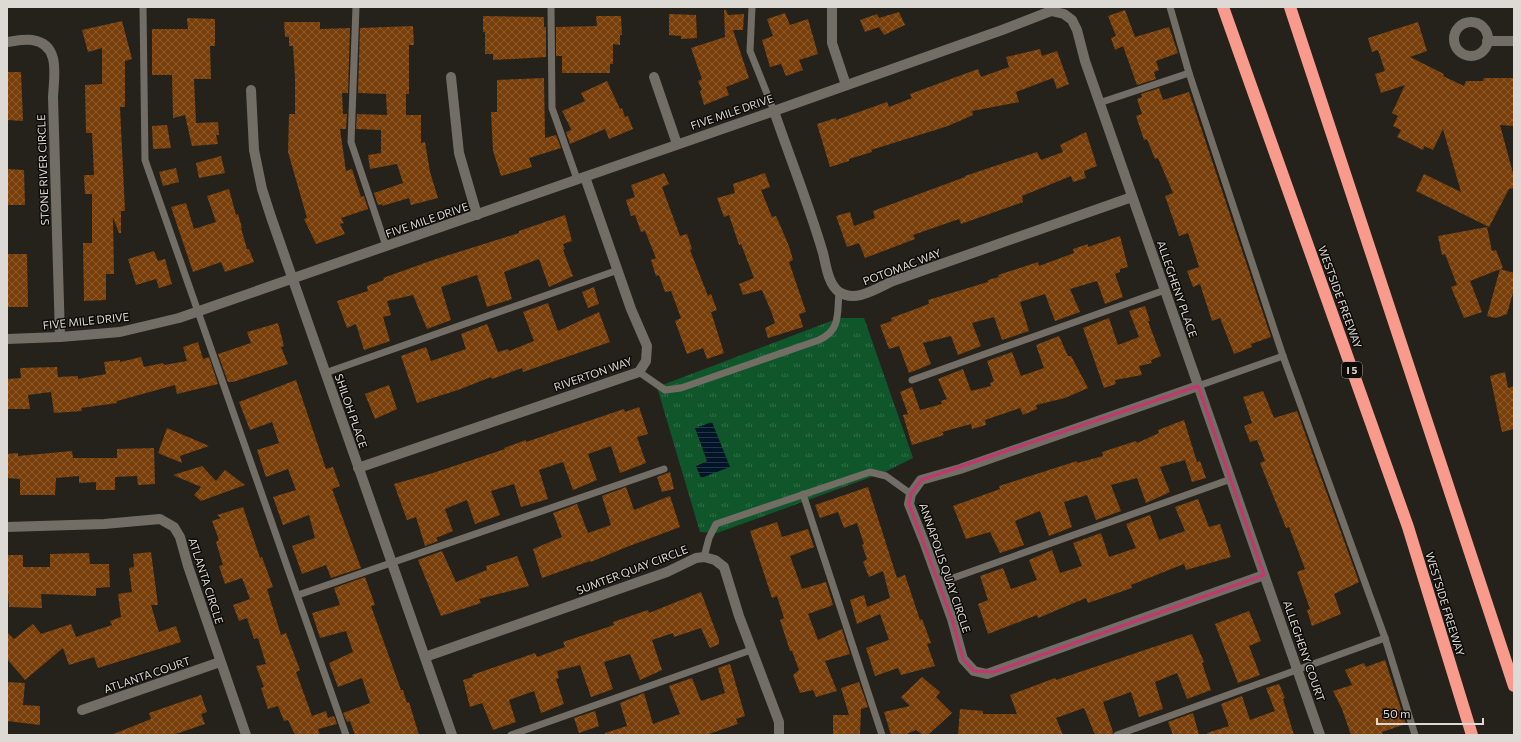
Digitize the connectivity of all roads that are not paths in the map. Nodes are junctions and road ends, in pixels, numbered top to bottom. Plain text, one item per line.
1 (143, 7) edge
2 (356, 7) edge
3 (551, 7) edge
4 (752, 7) edge
5 (832, 7) edge
6 (1170, 7) edge
7 (1223, 7) edge
8 (1290, 7) edge
9 (1064, 14) joint
10 (1487, 41) dead end
11 (1514, 41) edge
12 (7, 42) edge
13 (1189, 73) junction
14 (451, 77) dead end
15 (654, 77) dead end
16 (846, 85) junction
17 (251, 90) dead end
18 (1100, 103) junction
19 (774, 111) junction
20 (677, 144) junction
21 (581, 178) junction
22 (1132, 197) junction
23 (477, 215) junction
24 (386, 246) junction
25 (618, 270) junction
26 (292, 279) junction
27 (1165, 290) junction
28 (839, 292) junction
29 (199, 311) junction
30 (60, 337) junction
31 (7, 339) edge
32 (1283, 356) junction
33 (639, 372) junction
34 (325, 373) junction
35 (912, 380) dead end
36 (1198, 386) junction
37 (358, 468) junction
38 (664, 469) dead end
39 (1231, 479) junction
40 (803, 494) junction
41 (911, 494) junction
42 (7, 526) edge
43 (704, 557) junction
44 (392, 564) junction
45 (1264, 575) junction
46 (939, 583) junction
47 (298, 595) junction
48 (1385, 638) junction
49 (751, 650) junction
50 (425, 657) junction
51 (220, 662) junction
52 (1298, 670) junction
53 (1514, 686) edge
54 (82, 710) dead end
55 (246, 735) edge
56 (346, 735) edge
57 (452, 735) edge
58 (511, 735) edge
59 (779, 735) edge
60 (882, 735) edge
61 (1117, 735) edge
62 (1320, 735) edge
63 (1415, 735) edge
64 (1472, 735) edge

1 - 29 lane
2 - 24 lane
3 - 21 lane
4 - 19 lane
5 - 16 street
6 - 13 lane
7 - 64 highway, WESTSIDE FREEWAY / I 5
8 - 53 highway
9 - 16 street, FIVE MILE DRIVE
9 - 18 street, ALLEGHENY PLACE
10 - 11 street
12 - 30 street, STONE RIVER CIRCLE
13 - 18 lane
13 - 32 lane
14 - 23 street
15 - 20 street
16 - 19 street, FIVE MILE DRIVE
17 - 26 street, SHILOH PLACE
18 - 22 street, ALLEGHENY PLACE
19 - 20 street, FIVE MILE DRIVE
19 - 28 street
20 - 21 street, FIVE MILE DRIVE
21 - 23 street, FIVE MILE DRIVE
21 - 25 street, RIVERTON WAY
22 - 27 street, ALLEGHENY PLACE
22 - 28 street, POTOMAC WAY
23 - 24 street, FIVE MILE DRIVE
24 - 26 street, FIVE MILE DRIVE
25 - 33 street, RIVERTON WAY
25 - 34 lane
26 - 29 street, FIVE MILE DRIVE
26 - 34 street, SHILOH PLACE
27 - 35 lane
27 - 36 street, ALLEGHENY PLACE
28 - 33 lane
29 - 30 street, FIVE MILE DRIVE
29 - 47 lane
30 - 31 street, FIVE MILE DRIVE
32 - 36 lane
32 - 48 lane
33 - 37 street, RIVERTON WAY
34 - 37 street, SHILOH PLACE
36 - 39 street, ALLEGHENY PLACE
36 - 41 street, ANNAPOLIS QUAY CIRCLE
37 - 44 street, SHILOH PLACE
38 - 44 lane
39 - 45 street, ALLEGHENY PLACE
39 - 46 lane
40 - 41 lane
40 - 43 lane
40 - 60 lane
41 - 46 street, ANNAPOLIS QUAY CIRCLE
42 - 51 street, ATLANTA CIRCLE
43 - 49 street, SUMTER QUAY CIRCLE
43 - 50 street, SUMTER QUAY CIRCLE
44 - 47 lane
44 - 50 street, SHILOH PLACE
45 - 46 street, ANNAPOLIS QUAY CIRCLE
45 - 52 street, ALLEGHENY COURT
47 - 56 lane
48 - 52 lane
48 - 63 lane
49 - 58 lane
49 - 59 street, SUMTER QUAY CIRCLE
50 - 57 street, SHILOH PLACE
51 - 54 street, ATLANTA COURT
51 - 55 street, ATLANTA CIRCLE
52 - 61 lane
52 - 62 street, ALLEGHENY COURT

